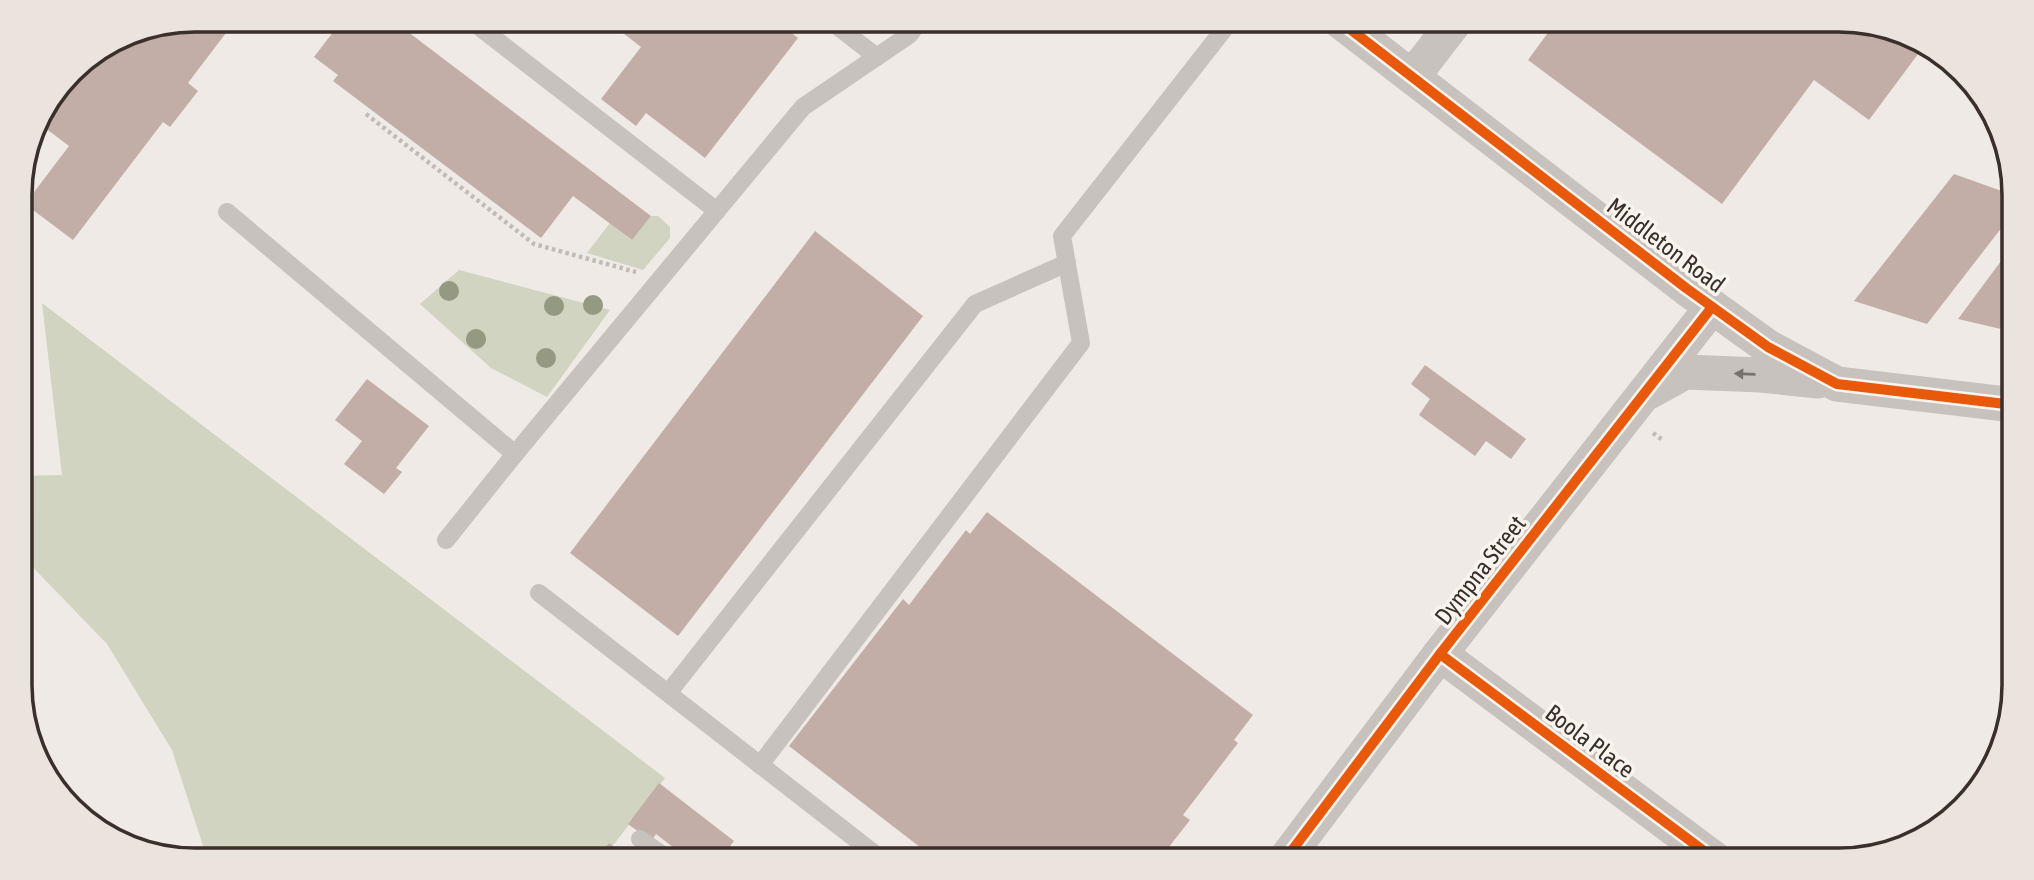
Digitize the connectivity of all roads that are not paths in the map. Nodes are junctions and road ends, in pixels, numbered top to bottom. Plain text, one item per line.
1 (485, 32) edge
2 (845, 32) edge
3 (911, 32) edge
4 (1222, 32) edge
5 (1354, 32) edge
6 (1447, 32) edge
7 (877, 57) junction
8 (1413, 76) junction
9 (717, 211) junction
10 (227, 212) dead end
11 (1067, 263) junction
12 (1712, 307) junction
13 (1838, 384) junction
14 (1643, 396) junction
15 (2002, 404) edge
16 (515, 454) junction
17 (446, 540) dead end
18 (539, 593) dead end
19 (1440, 654) junction
20 (669, 692) junction
21 (760, 765) junction
22 (640, 839) dead end
23 (653, 848) edge
24 (867, 848) edge
25 (1293, 848) edge
26 (1700, 848) edge

1 - 9 lane
2 - 7 lane
3 - 7 lane
4 - 11 lane
5 - 8 street, Middleton Road
6 - 8 street
7 - 9 lane
8 - 12 street, Middleton Road
9 - 16 lane
10 - 16 lane
11 - 20 lane
11 - 21 lane
12 - 13 street, Middleton Road
12 - 14 street, Dympna Street
13 -> 14 street, Middleton Road
13 - 15 street, Middleton Road
14 - 19 street, Dympna Street
16 - 17 lane
18 - 20 lane
19 - 25 street, Dympna Street
19 - 26 street, Boola Place
20 - 21 lane
21 - 24 lane
22 - 23 lane

